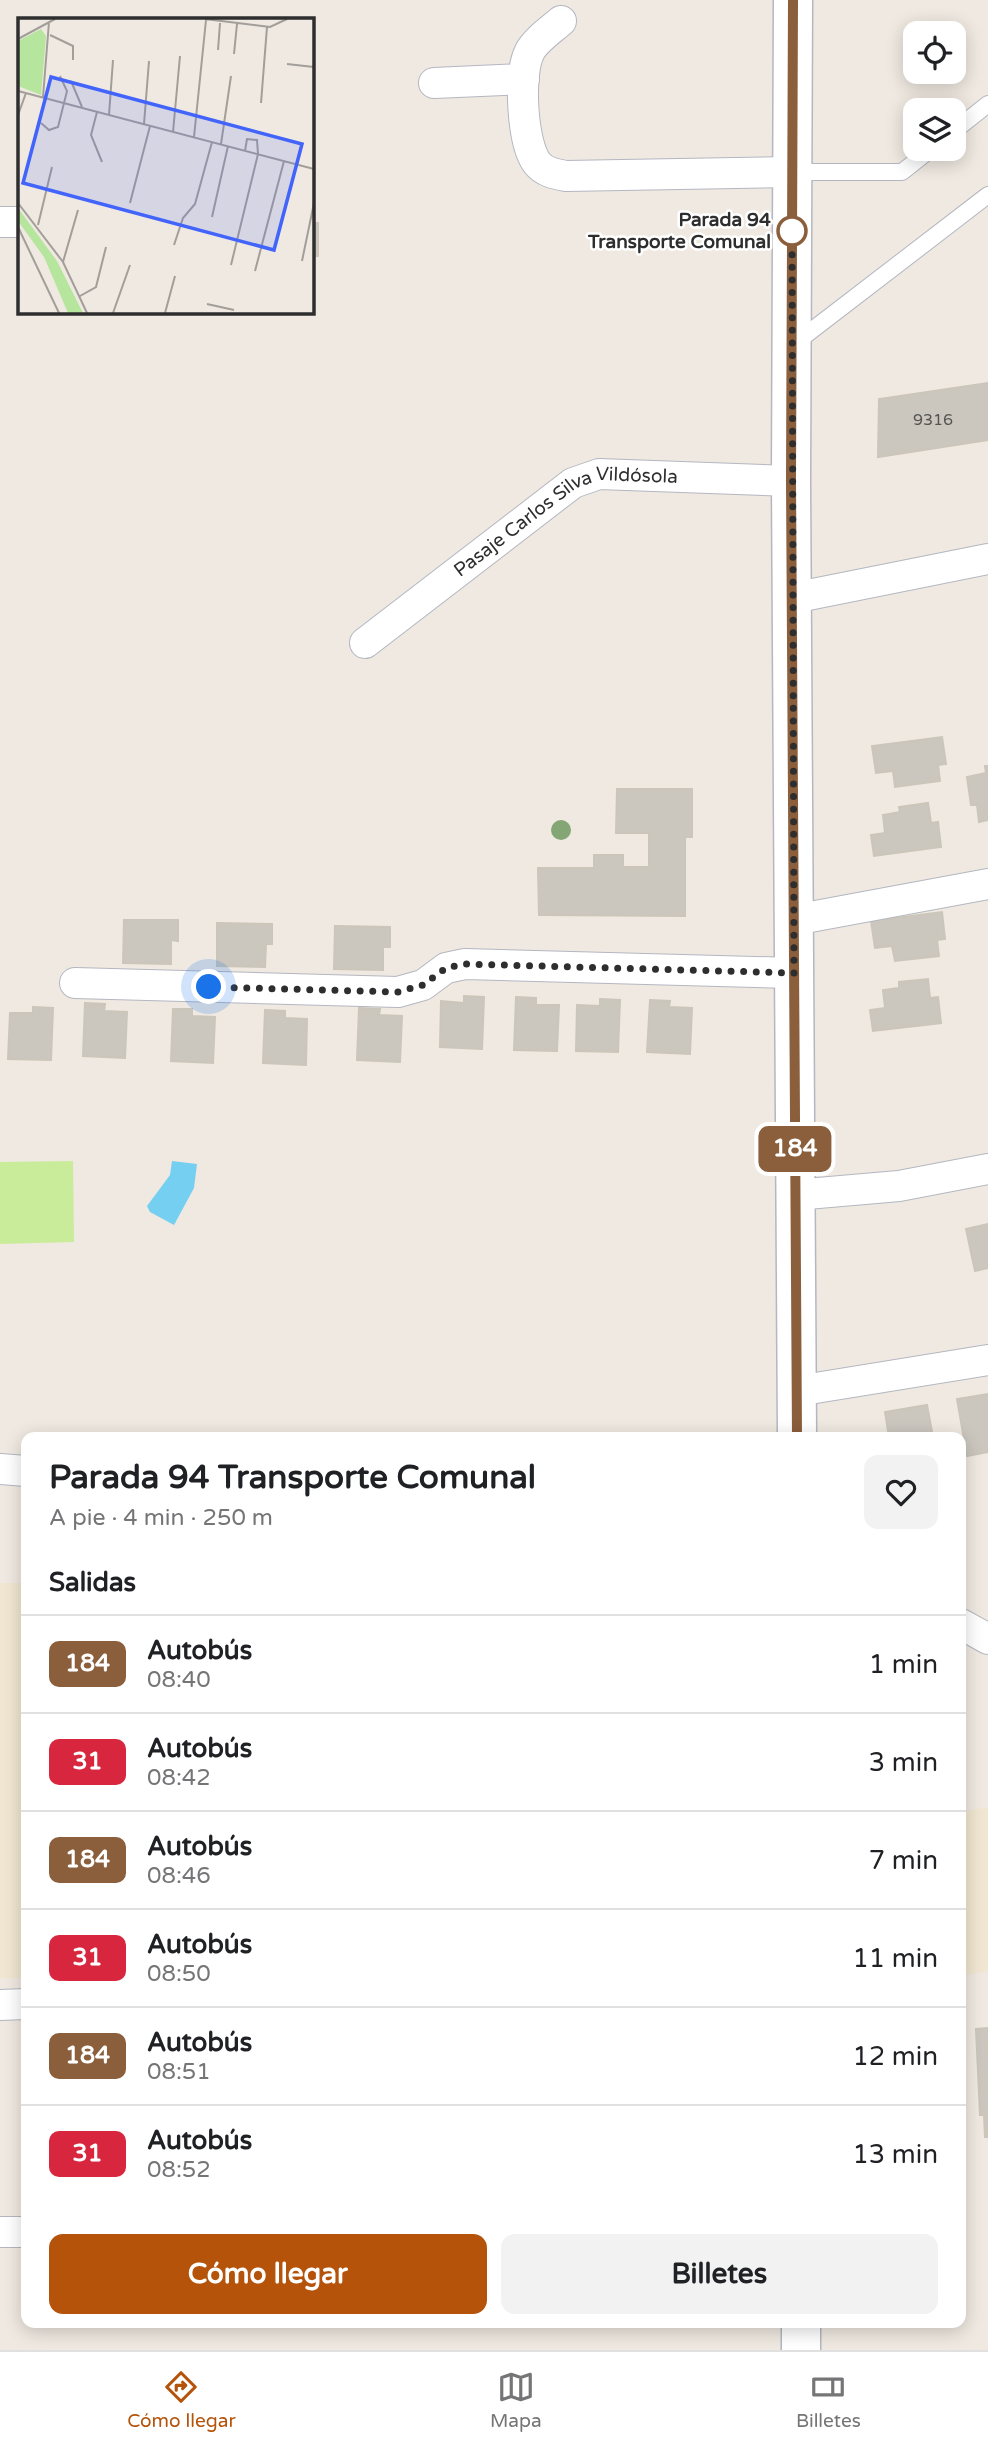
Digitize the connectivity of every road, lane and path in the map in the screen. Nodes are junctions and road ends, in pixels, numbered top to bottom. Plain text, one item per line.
1 (793, 0) edge
2 (561, 21) dead end
3 (524, 79) junction
4 (434, 83) dead end
5 (988, 104) edge
6 (966, 121) edge
7 (916, 161) edge
8 (792, 173) junction
9 (988, 195) edge
10 (0, 222) edge
11 (18, 222) edge
12 (792, 346) junction
13 (791, 481) junction
14 (988, 559) edge
15 (793, 598) junction
16 (365, 643) dead end
17 (988, 884) edge
18 (794, 920) junction
19 (794, 973) junction
20 (75, 983) dead end
21 (988, 1169) edge
22 (795, 1195) junction
23 (988, 1360) edge
24 (797, 1391) junction
25 (797, 1432) edge
26 (0, 1469) edge
27 (21, 1471) edge
28 (966, 1627) edge
29 (988, 1639) edge
30 (21, 2004) edge
31 (0, 2005) edge
32 (0, 2232) edge
33 (21, 2232) edge
34 (801, 2328) edge
35 (802, 2350) edge

1 - 8 street
2 - 3 street
3 - 4 street
3 - 8 street
5 - 6 lane
7 - 8 lane
8 - 12 street
9 - 12 lane
10 - 11 street
12 - 13 street
13 - 15 street
13 - 16 street, Pasaje Carlos Silva Vildósola
14 - 15 street
15 - 18 street
17 - 18 street
18 - 19 street
19 - 20 street
19 - 22 street
21 - 22 street
22 - 24 street
23 - 24 street
24 - 25 street
26 - 27 street
28 - 29 street
30 - 31 street
32 - 33 street
34 - 35 street

